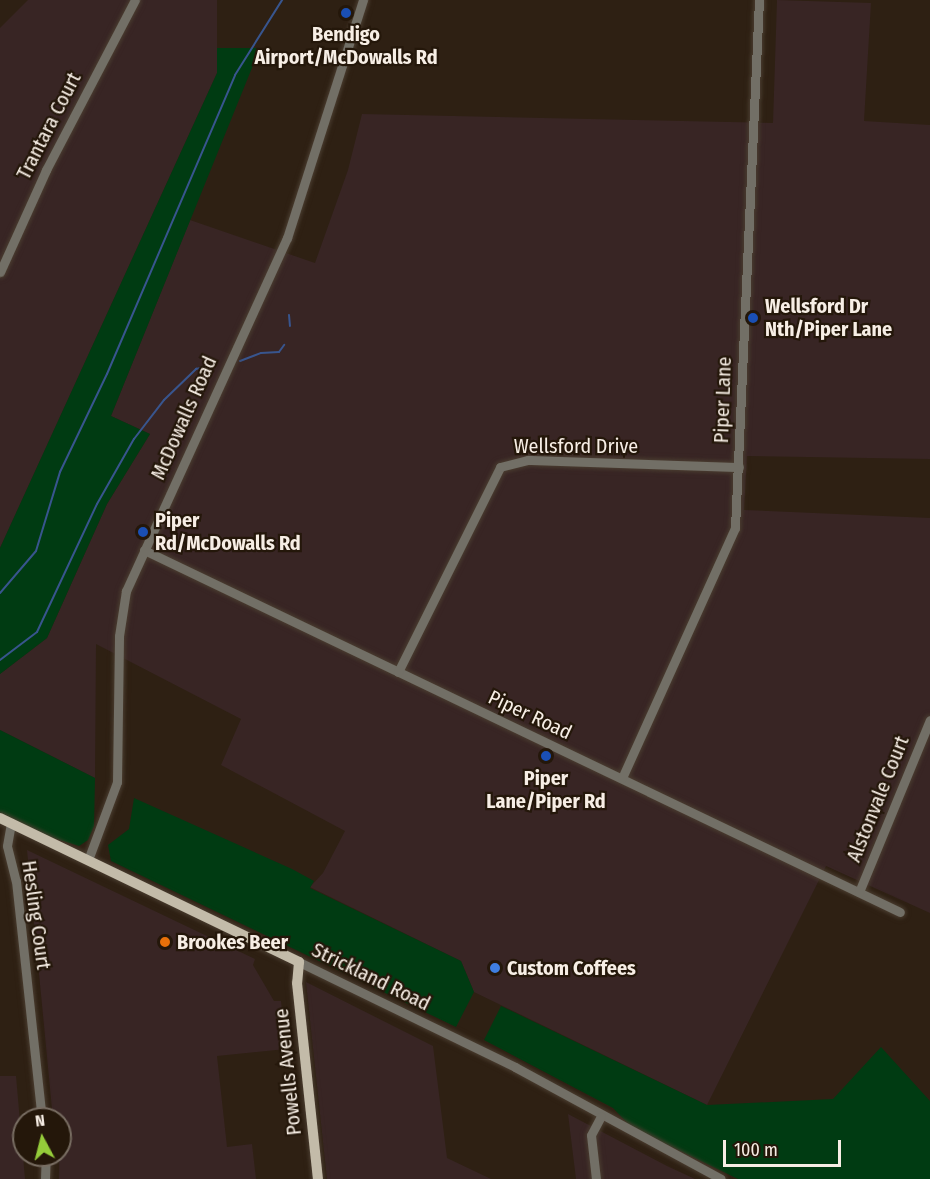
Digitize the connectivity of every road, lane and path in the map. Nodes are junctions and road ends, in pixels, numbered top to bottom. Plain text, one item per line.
1 (135, 0) edge
2 (363, 0) edge
3 (759, 0) edge
4 (0, 272) edge
5 (739, 467) junction
6 (144, 550) junction
7 (398, 672) junction
8 (930, 720) edge
9 (622, 778) junction
10 (0, 818) edge
11 (11, 824) junction
12 (88, 860) junction
13 (859, 892) junction
14 (900, 912) dead end
15 (299, 962) junction
16 (41, 1107) edge
17 (601, 1116) junction
18 (318, 1179) edge
19 (596, 1179) edge
20 (721, 1179) edge

1 - 4 street, Trantara Court
2 - 6 street, McDowalls Road
3 - 5 street, Piper Lane
5 - 7 street, Wellsford Drive
5 - 9 street, Piper Lane
6 - 7 street, Piper Road
6 - 12 street, McDowalls Road
7 - 9 street, Piper Road
8 - 13 street, Alstonvale Court
9 - 13 street, Piper Road
10 - 11 main road, Strickland Road
11 - 12 main road, Strickland Road
11 - 16 street, Hesling Court
12 - 15 main road, Strickland Road
13 - 14 street, Piper Road
15 - 17 street, Strickland Road
15 - 18 main road, Powells Avenue
17 - 19 street
17 - 20 street, Strickland Road

